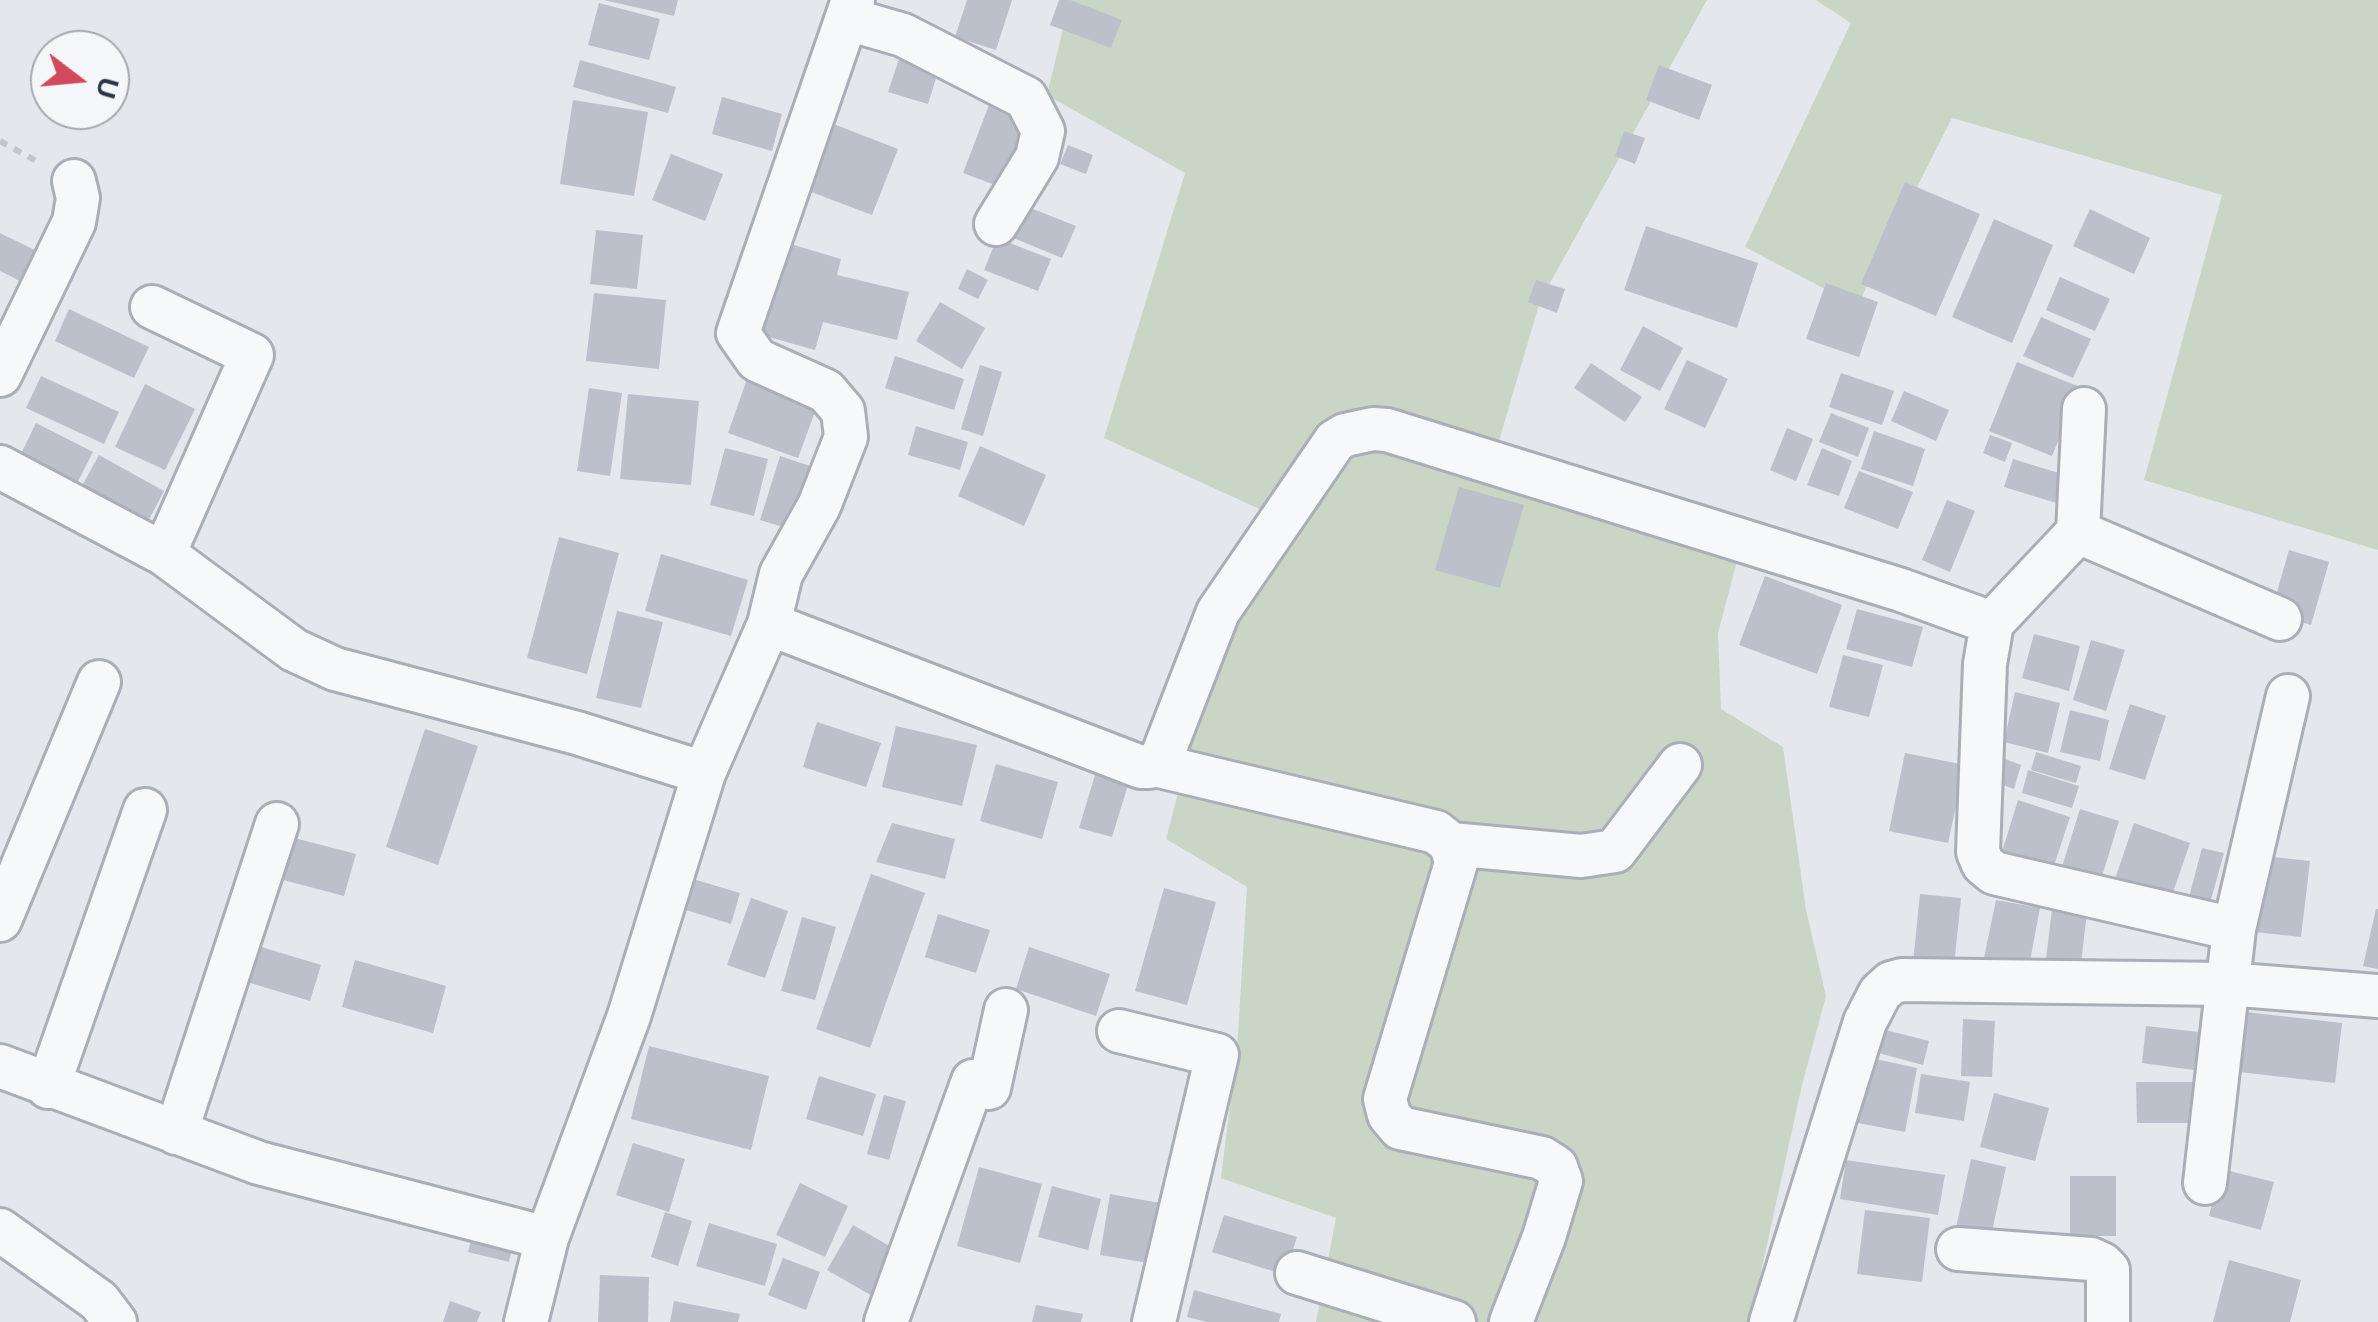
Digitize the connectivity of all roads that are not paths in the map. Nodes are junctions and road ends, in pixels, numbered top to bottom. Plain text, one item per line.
1 (850, 9) edge
2 (74, 181) dead end
3 (996, 224) dead end
4 (152, 307) dead end
5 (0, 374) edge
6 (2084, 409) dead end
7 (0, 466) edge
8 (2078, 532) junction
9 (164, 554) junction
10 (2280, 619) dead end
11 (769, 624) junction
12 (1992, 624) junction
13 (99, 682) dead end
14 (2288, 696) dead end
15 (1155, 765) junction
16 (1680, 765) dead end
17 (704, 772) junction
18 (145, 810) dead end
19 (278, 824) dead end
20 (1451, 844) junction
21 (0, 920) edge
22 (2234, 929) junction
23 (2227, 984) junction
24 (2378, 996) edge
25 (1006, 1010) dead end
26 (1119, 1032) dead end
27 (0, 1066) edge
28 (48, 1086) junction
29 (176, 1133) junction
30 (2205, 1183) dead end
31 (0, 1230) edge
32 (547, 1238) junction
33 (1958, 1250) dead end
34 (1297, 1273) dead end
35 (115, 1322) edge
36 (526, 1322) edge
37 (886, 1322) edge
38 (1154, 1322) edge
39 (1454, 1322) edge
40 (1510, 1322) edge
41 (1772, 1322) edge
42 (2108, 1322) edge

1 - 3 street
1 - 11 street
2 - 5 street
4 - 9 street
6 - 8 street
7 - 9 street
8 - 10 street
8 - 12 street
9 - 17 street
11 - 15 street
11 - 17 street
12 - 15 street
12 - 22 street
13 - 21 street
14 - 22 street
15 - 20 street
16 - 20 street
17 - 32 street
18 - 28 street
19 - 29 street
20 - 40 street
22 - 23 street
23 - 24 street
23 - 30 street
23 - 41 street
25 - 37 street
26 - 38 street
27 - 28 street
28 - 29 street
29 - 32 street
31 - 35 street
32 - 36 street
33 - 42 street
34 - 39 street

